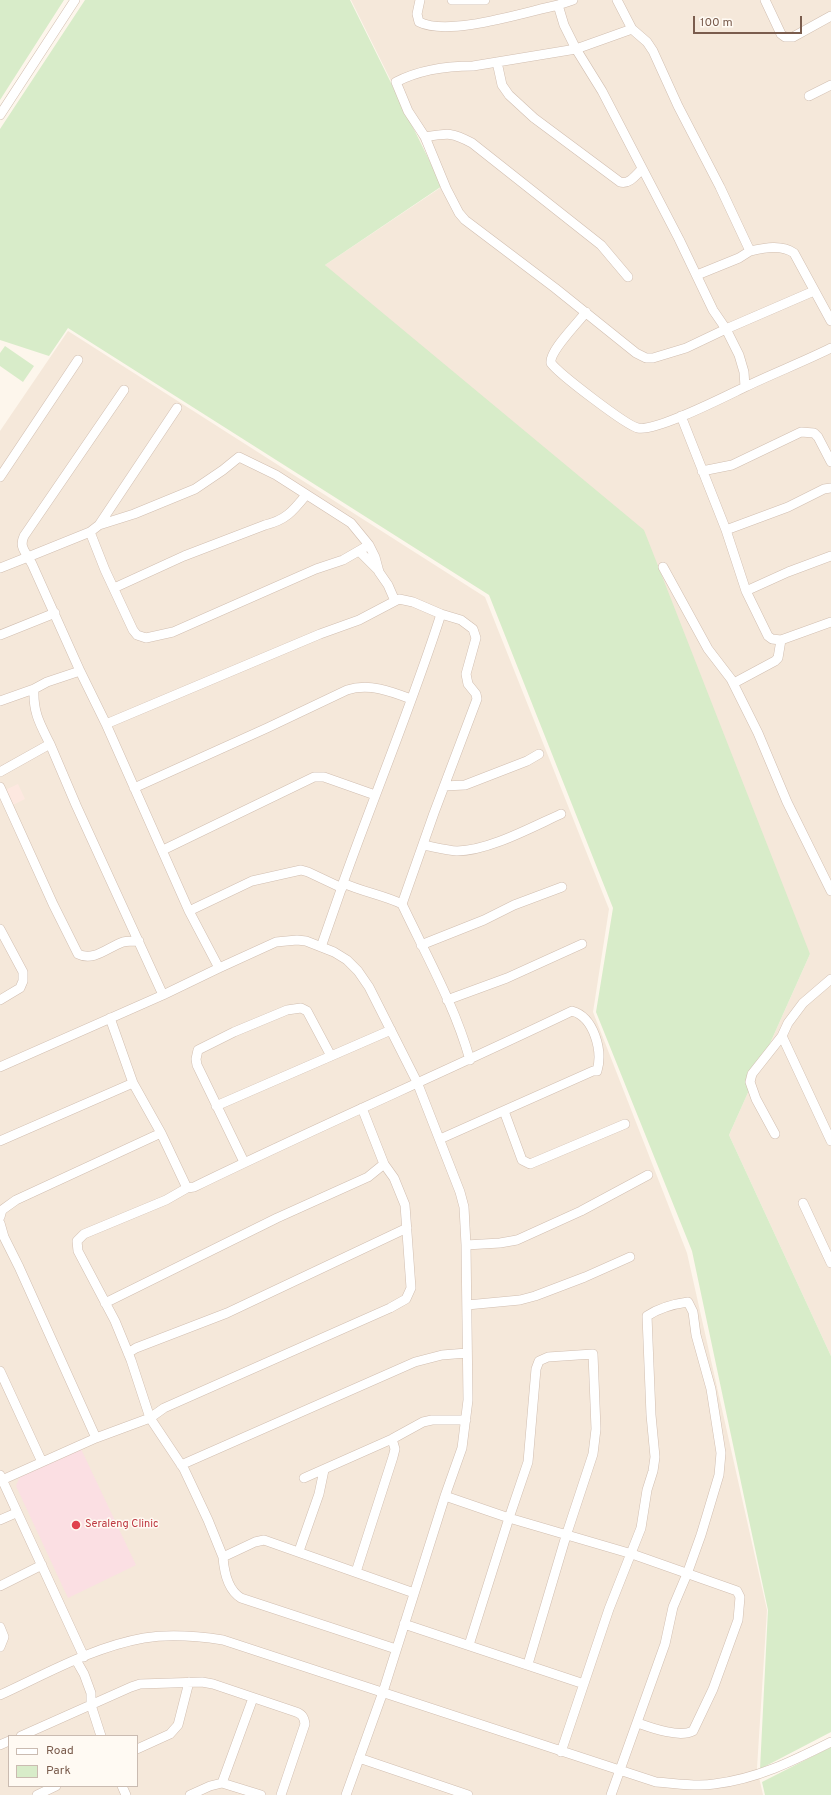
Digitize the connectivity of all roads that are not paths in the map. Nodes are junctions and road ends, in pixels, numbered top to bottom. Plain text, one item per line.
1 (75, 0) edge
2 (420, 0) edge
3 (452, 0) edge
4 (485, 0) edge
5 (573, 0) edge
6 (617, 0) edge
7 (765, 0) edge
8 (558, 5) junction
9 (831, 16) edge
10 (632, 29) junction
11 (576, 49) junction
12 (497, 62) junction
13 (831, 85) edge
14 (809, 96) dead end
15 (0, 114) edge
16 (425, 137) junction
17 (642, 169) junction
18 (750, 251) junction
19 (697, 275) junction
20 (628, 277) dead end
21 (814, 291) junction
22 (586, 312) junction
23 (831, 321) edge
24 (726, 329) junction
25 (831, 348) edge
26 (78, 360) dead end
27 (745, 387) junction
28 (124, 390) dead end
29 (177, 408) dead end
30 (681, 416) junction
31 (831, 462) edge
32 (702, 472) junction
33 (0, 477) edge
34 (831, 488) edge
35 (306, 495) junction
36 (99, 526) junction
37 (726, 530) junction
38 (90, 532) junction
39 (369, 545) junction
40 (359, 550) junction
41 (831, 556) edge
42 (28, 557) junction
43 (662, 567) dead end
44 (0, 568) edge
45 (379, 572) junction
46 (114, 588) junction
47 (746, 591) junction
48 (395, 601) junction
49 (55, 613) junction
50 (441, 614) junction
51 (831, 622) edge
52 (0, 635) edge
53 (781, 640) junction
54 (80, 671) junction
55 (734, 684) junction
56 (34, 689) junction
57 (411, 699) junction
58 (0, 702) edge
59 (106, 724) junction
60 (50, 744) junction
61 (539, 754) dead end
62 (0, 772) edge
63 (444, 786) junction
64 (0, 787) edge
65 (134, 788) junction
66 (376, 795) junction
67 (561, 814) dead end
68 (423, 845) junction
69 (163, 850) junction
70 (343, 886) junction
71 (562, 887) dead end
72 (831, 891) edge
73 (402, 904) junction
74 (189, 911) junction
75 (0, 929) edge
76 (139, 941) junction
77 (582, 944) dead end
78 (421, 945) junction
79 (321, 947) junction
80 (219, 968) junction
81 (831, 979) edge
82 (163, 995) junction
83 (0, 1000) edge
84 (447, 1000) junction
85 (110, 1018) junction
86 (391, 1030) junction
87 (782, 1036) junction
88 (330, 1056) junction
89 (470, 1060) junction
90 (0, 1067) edge
91 (417, 1082) junction
92 (133, 1083) junction
93 (216, 1106) junction
94 (362, 1108) junction
95 (504, 1111) junction
96 (625, 1124) dead end
97 (161, 1133) junction
98 (775, 1134) dead end
99 (440, 1139) junction
100 (0, 1141) edge
101 (831, 1141) edge
102 (244, 1162) junction
103 (384, 1164) junction
104 (648, 1175) dead end
105 (187, 1188) junction
106 (803, 1203) dead end
107 (0, 1217) edge
108 (0, 1223) edge
109 (406, 1228) junction
110 (466, 1245) junction
111 (630, 1257) dead end
112 (831, 1263) edge
113 (105, 1303) junction
114 (467, 1305) junction
115 (128, 1353) junction
116 (468, 1353) junction
117 (0, 1371) edge
118 (150, 1418) junction
119 (466, 1420) junction
120 (96, 1438) junction
121 (392, 1439) junction
122 (42, 1462) junction
123 (181, 1465) junction
124 (324, 1470) junction
125 (1, 1477) edge
126 (304, 1478) dead end
127 (445, 1496) junction
128 (16, 1513) junction
129 (508, 1518) junction
130 (0, 1520) edge
131 (566, 1536) junction
132 (299, 1551) junction
133 (632, 1554) junction
134 (222, 1556) junction
135 (42, 1566) junction
136 (356, 1572) junction
137 (687, 1574) junction
138 (0, 1586) edge
139 (414, 1593) junction
140 (404, 1624) junction
141 (0, 1627) edge
142 (469, 1645) junction
143 (0, 1647) edge
144 (396, 1649) junction
145 (80, 1658) junction
146 (528, 1664) junction
147 (189, 1682) junction
148 (584, 1684) junction
149 (383, 1692) junction
150 (0, 1695) edge
151 (253, 1698) junction
152 (91, 1705) junction
153 (638, 1723) junction
154 (23, 1735) edge
155 (101, 1735) edge
156 (831, 1742) edge
157 (138, 1749) edge
158 (562, 1752) junction
159 (359, 1758) junction
160 (621, 1771) junction
161 (222, 1783) junction
162 (54, 1787) edge
163 (37, 1795) edge
164 (192, 1795) edge
165 (261, 1795) edge
166 (281, 1795) edge
167 (346, 1795) edge
168 (468, 1795) edge
169 (611, 1795) edge

1 - 15 street
2 - 8 street
3 - 4 street
5 - 8 street
6 - 10 street
7 - 9 street
8 - 11 street
10 - 11 street
10 - 18 street
11 - 12 street
11 - 17 street
12 - 16 street
12 - 17 street
13 - 14 street
16 - 20 street
16 - 22 street
17 - 19 street
18 - 19 street
18 - 21 street
19 - 24 street
21 - 23 street
21 - 24 street
22 - 24 street
22 - 30 street
24 - 27 street
25 - 27 street
26 - 33 street
27 - 30 street
28 - 42 street
29 - 36 street
30 - 32 street
31 - 32 street
32 - 37 street
34 - 37 street
35 - 36 street
35 - 39 street
35 - 46 street
36 - 38 street
37 - 47 street
38 - 42 street
38 - 46 street
39 - 40 street
39 - 45 street
40 - 45 street
40 - 46 street
41 - 47 street
42 - 44 street
42 - 49 street
43 - 55 street
45 - 48 street
47 - 53 street
48 - 50 street
48 - 59 street
49 - 52 street
49 - 54 street
50 - 57 street
50 - 63 street
51 - 53 street
53 - 55 street
54 - 56 street
54 - 59 street
55 - 72 street
56 - 58 street
56 - 60 street
57 - 65 street
57 - 66 street
59 - 65 street
60 - 62 street
60 - 76 street
61 - 63 street
63 - 68 street
64 - 76 street
65 - 69 street
66 - 69 street
66 - 70 street
67 - 68 street
68 - 73 street
69 - 74 street
70 - 73 street
70 - 74 street
70 - 79 street
71 - 78 street
73 - 78 street
74 - 80 street
75 - 83 street
76 - 82 street
77 - 84 street
78 - 84 street
79 - 80 street
79 - 86 street
80 - 82 street
81 - 87 street
82 - 85 street
84 - 89 street
85 - 90 street
85 - 92 street
86 - 88 street
86 - 91 street
87 - 98 street
87 - 101 street
88 - 93 street
88 - 93 street
89 - 91 street
89 - 95 street
91 - 94 street
91 - 99 street
92 - 97 street
92 - 100 street
93 - 102 street
94 - 102 street
94 - 103 street
95 - 96 street
95 - 99 street
97 - 105 street
97 - 107 street
99 - 110 street
102 - 105 street
103 - 109 street
103 - 113 street
104 - 110 street
105 - 113 street
106 - 112 street
108 - 120 street
109 - 115 street
109 - 118 street
110 - 114 street
111 - 114 street
113 - 115 street
114 - 116 street
115 - 118 street
116 - 119 street
116 - 123 street
117 - 122 street
118 - 120 street
118 - 123 street
119 - 121 street
119 - 127 street
120 - 122 street
121 - 124 street
121 - 136 street
122 - 125 street
123 - 134 street
124 - 126 street
124 - 132 street
125 - 128 street
127 - 129 street
127 - 139 street
128 - 130 street
128 - 135 street
129 - 131 street
129 - 131 street
129 - 142 street
131 - 133 street
131 - 146 street
132 - 134 street
132 - 136 street
133 - 137 street
133 - 137 street
133 - 148 street
134 - 144 street
135 - 138 street
135 - 145 street
136 - 139 street
137 - 153 street
137 - 153 street
139 - 140 street
140 - 142 street
140 - 144 street
141 - 143 street
142 - 146 street
144 - 149 street
145 - 149 street
145 - 150 street
145 - 152 street
146 - 148 street
147 - 151 street
147 - 152 street
147 - 157 street
148 - 158 street
149 - 158 street
149 - 159 street
151 - 161 street
151 - 166 street
152 - 154 street
152 - 155 street
153 - 160 street
156 - 160 street
158 - 160 street
159 - 167 street
159 - 168 street
160 - 169 street
161 - 164 street
161 - 165 street
162 - 163 street

